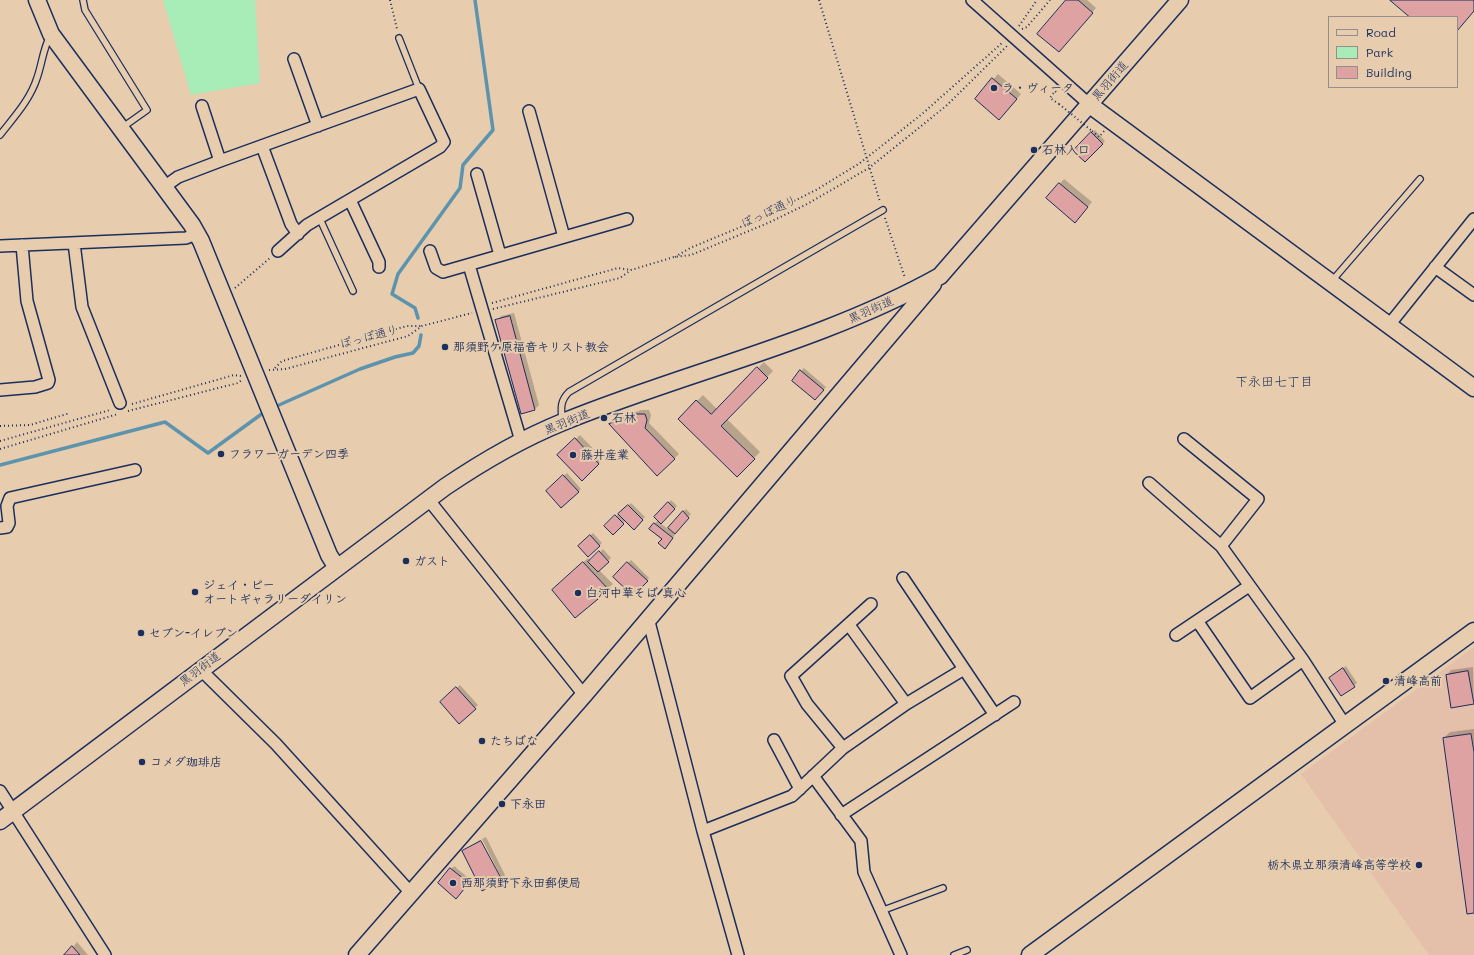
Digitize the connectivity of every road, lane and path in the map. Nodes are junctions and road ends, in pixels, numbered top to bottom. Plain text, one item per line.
1 (37, 0) edge
2 (83, 0) edge
3 (390, 0) edge
4 (819, 0) edge
5 (972, 0) edge
6 (1037, 0) edge
7 (1050, 0) edge
8 (1180, 0) edge
9 (51, 34) junction
10 (399, 38) joint
11 (1009, 40) dead end
12 (1005, 42) dead end
13 (294, 59) dead end
14 (420, 90) junction
15 (1059, 94) dead end
16 (1090, 104) junction
17 (202, 106) dead end
18 (528, 111) dead end
19 (318, 126) junction
20 (1101, 127) dead end
21 (121, 129) junction
22 (0, 135) edge
23 (262, 146) junction
24 (866, 159) junction
25 (220, 161) junction
26 (869, 168) junction
27 (477, 174) dead end
28 (1420, 179) dead end
29 (164, 187) junction
30 (350, 200) junction
31 (883, 210) junction
32 (319, 218) junction
33 (627, 219) dead end
34 (1474, 219) edge
35 (196, 234) junction
36 (298, 234) junction
37 (564, 237) junction
38 (74, 243) junction
39 (22, 245) junction
40 (0, 246) edge
41 (278, 251) joint
42 (430, 251) dead end
43 (500, 255) junction
44 (674, 258) junction
45 (469, 265) junction
46 (1435, 267) junction
47 (379, 268) dead end
48 (631, 270) junction
49 (940, 276) junction
50 (1331, 282) junction
51 (353, 291) dead end
52 (910, 293) junction
53 (1474, 295) edge
54 (225, 297) junction
55 (476, 312) dead end
56 (1389, 325) junction
57 (422, 326) junction
58 (275, 368) junction
59 (264, 372) dead end
60 (1474, 388) edge
61 (0, 390) edge
62 (120, 403) dead end
63 (70, 413) dead end
64 (563, 422) junction
65 (0, 426) edge
66 (1184, 439) dead end
67 (521, 441) junction
68 (135, 470) dead end
69 (1149, 483) dead end
70 (428, 500) junction
71 (0, 528) edge
72 (1221, 546) junction
73 (337, 568) junction
74 (903, 578) dead end
75 (1249, 586) junction
76 (871, 604) dead end
77 (648, 618) junction
78 (1198, 622) junction
79 (849, 625) junction
80 (1474, 631) edge
81 (1176, 635) dead end
82 (1303, 660) junction
83 (200, 669) junction
84 (964, 669) junction
85 (584, 695) junction
86 (1014, 702) dead end
87 (906, 704) junction
88 (995, 715) junction
89 (1345, 725) junction
90 (774, 740) dead end
91 (843, 748) junction
92 (813, 776) junction
93 (800, 789) junction
94 (0, 791) edge
95 (841, 814) junction
96 (6, 816) edge
97 (703, 831) junction
98 (943, 888) dead end
99 (411, 893) junction
100 (881, 911) junction
101 (966, 950) dead end
102 (105, 955) edge
103 (357, 955) edge
104 (738, 955) edge
105 (901, 955) edge
106 (954, 955) edge
107 (1030, 955) edge

1 - 9 street
2 - 21 lane
3 - 10 path
4 - 24 path
5 - 16 street
6 - 7 path
8 - 16 street, 黒羽街道
9 - 21 street
9 - 22 lane
10 - 14 lane
11 - 26 path, ぽっぽ通り
12 - 24 path
13 - 19 street
14 - 19 street
14 - 30 street
15 - 20 path, bridge
16 - 49 street, 黒羽街道
16 - 50 street
17 - 25 street
18 - 37 street
19 - 23 street
21 - 29 street
23 - 25 street
23 - 36 street
24 - 26 path
24 - 44 path
25 - 29 street
26 - 31 path
26 - 44 path, ぽっぽ通り
27 - 43 street
28 - 50 lane
29 - 35 street
30 - 32 street
30 - 47 street
31 - 52 path
31 - 64 lane
32 - 36 street
32 - 51 lane
33 - 37 street
34 - 46 street
35 - 38 street
35 - 54 street
36 - 41 street
37 - 43 street
38 - 39 street
38 - 62 street
39 - 40 street
39 - 61 street
41 - 54 path
42 - 45 street
43 - 45 street
44 - 48 path, ぽっぽ通り
45 - 67 street
46 - 53 street
46 - 56 street
48 - 48 path, ぽっぽ通り
49 - 52 street, 黒羽街道
49 - 77 street
50 - 56 street
52 - 64 street, 黒羽街道
54 - 73 street
55 - 57 path, ぽっぽ通り
56 - 60 street
57 - 58 path, ぽっぽ通り
57 - 58 path
58 - 59 path, ぽっぽ通り
63 - 65 path
64 - 67 street, 黒羽街道
66 - 72 street
67 - 70 street, 黒羽街道
68 - 71 street
69 - 72 street
70 - 73 street, 黒羽街道
70 - 85 street
72 - 75 street
73 - 83 street, 黒羽街道
74 - 84 street
75 - 78 street
75 - 82 street
76 - 79 street
77 - 85 street
77 - 97 street
78 - 81 street
78 - 82 street
79 - 87 street
79 - 91 street
80 - 89 street
82 - 89 street
83 - 96 street, 黒羽街道
83 - 99 street
84 - 87 street
84 - 88 street
85 - 99 street
86 - 88 street
87 - 91 street
88 - 95 street
89 - 107 street
90 - 93 street
91 - 92 street
92 - 93 street
92 - 95 street
93 - 97 street
94 - 96 street
95 - 100 street
96 - 102 street
97 - 104 street
98 - 100 lane
99 - 103 street
100 - 105 street
101 - 106 lane

